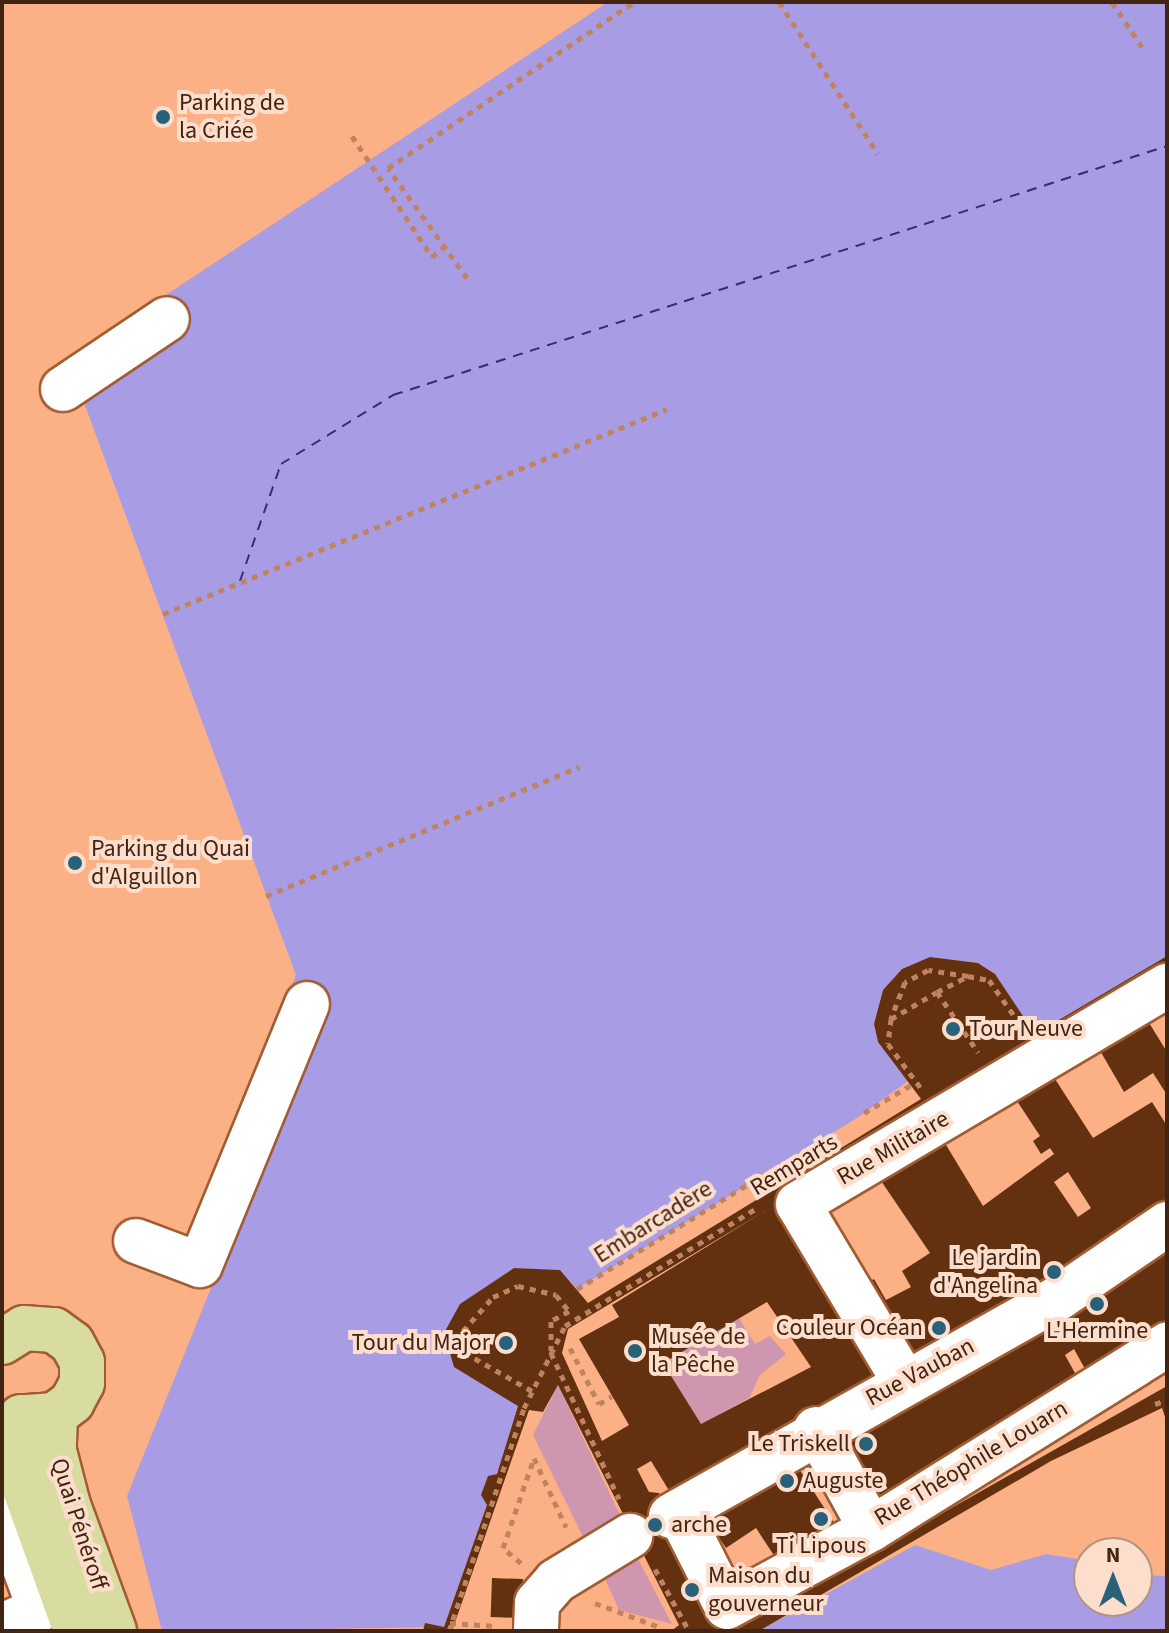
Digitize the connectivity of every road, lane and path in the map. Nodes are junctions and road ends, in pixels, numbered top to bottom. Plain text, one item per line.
1 (634, 2) edge
2 (779, 2) edge
3 (1112, 2) edge
4 (1142, 47) dead end
5 (352, 136) dead end
6 (878, 154) dead end
7 (444, 247) junction
8 (467, 278) dead end
9 (167, 319) dead end
10 (63, 389) dead end
11 (667, 409) dead end
12 (163, 614) dead end
13 (579, 767) dead end
14 (266, 896) dead end
15 (968, 976) junction
16 (1167, 986) edge
17 (937, 992) junction
18 (307, 1004) dead end
19 (891, 1019) junction
20 (1024, 1030) dead end
21 (981, 1056) dead end
22 (911, 1085) dead end
23 (923, 1091) dead end
24 (857, 1117) dead end
25 (777, 1166) dead end
26 (762, 1206) dead end
27 (1167, 1224) edge
28 (136, 1241) dead end
29 (577, 1289) dead end
30 (5, 1332) edge
31 (1167, 1345) edge
32 (570, 1348) dead end
33 (551, 1353) junction
34 (904, 1381) junction
35 (532, 1391) junction
36 (612, 1396) dead end
37 (17, 1410) edge
38 (816, 1429) junction
39 (2, 1507) edge
40 (628, 1525) joint
41 (871, 1529) junction
42 (553, 1594) edge
43 (674, 1604) dead end
44 (79, 1621) edge
45 (2, 1626) edge
46 (662, 1628) dead end
47 (686, 1630) edge
48 (449, 1631) edge

1 - 7 path
2 - 6 path
3 - 4 path
5 - 7 path
7 - 8 path
9 - 10 street
11 - 12 path
13 - 14 path
15 - 17 path
15 - 19 path
15 - 20 path
16 - 34 street, Rue Militaire
17 - 19 path
17 - 21 path
18 - 28 street
19 - 23 path
22 - 24 path
25 - 29 path, Embarcadère
26 - 33 path, Remparts
27 - 34 street, Rue Vauban
30 - 37 main road
31 - 41 street, Rue Théophile Louarn
32 - 36 path
33 - 35 path, Remparts
33 - 35 path
33 - 40 path
34 - 38 street, Rue Vauban
35 - 48 path, Remparts
37 - 44 main road, Quai Pénéroff
38 - 41 street, Rue Théophile Louarn
38 - 41 street, Rue Vauban
39 - 45 street
40 - 42 street
42 - 42 path
42 - 46 path
43 - 47 path

